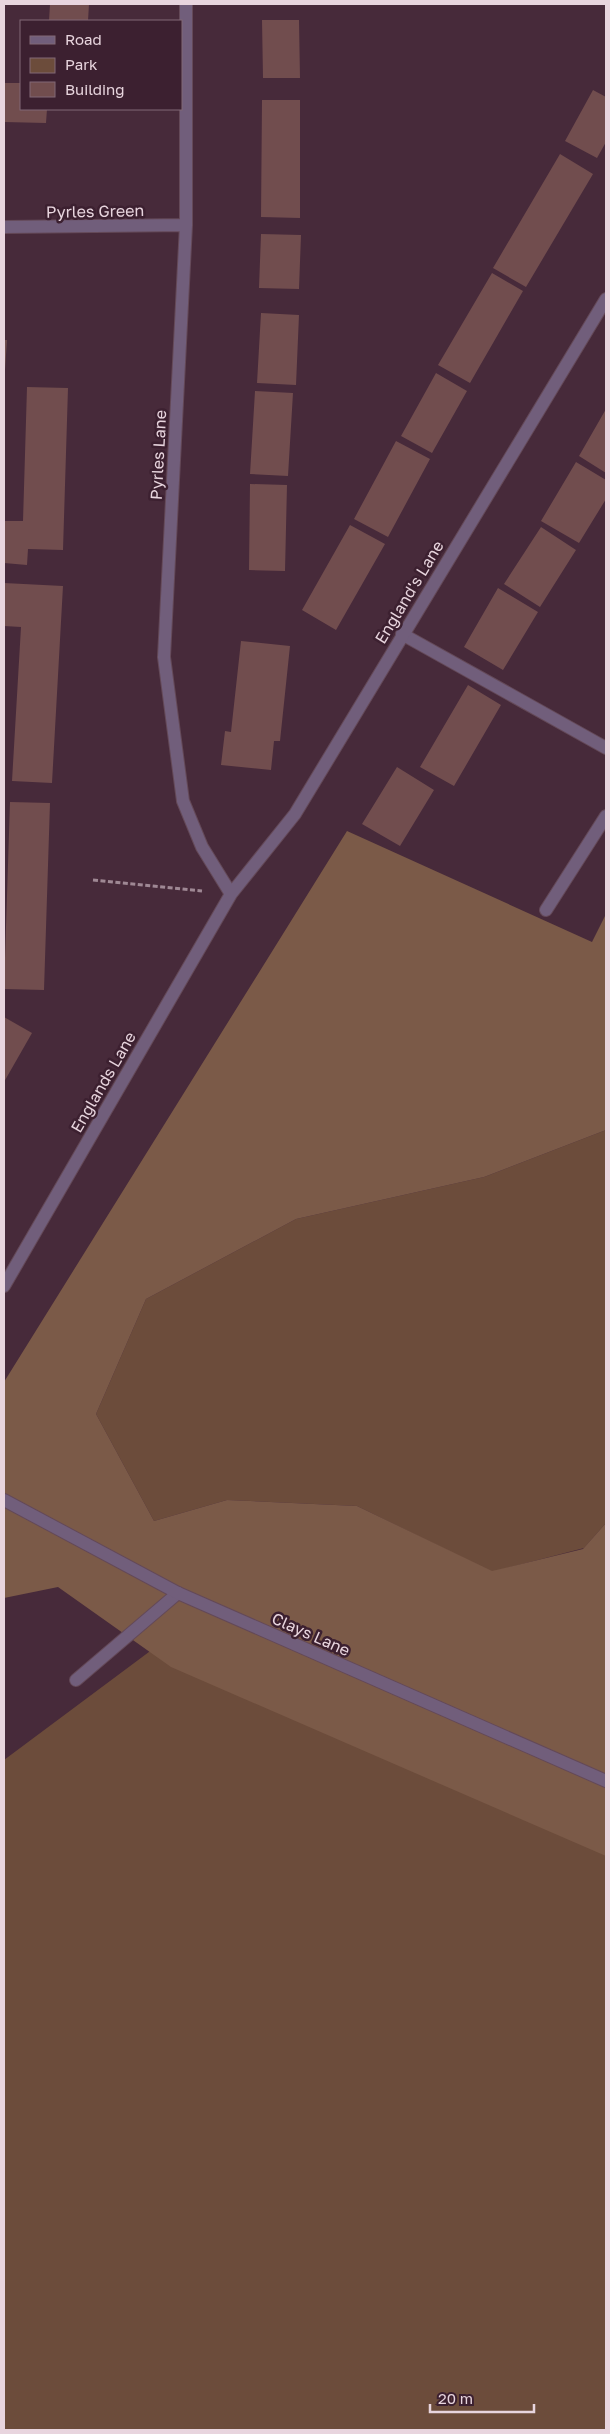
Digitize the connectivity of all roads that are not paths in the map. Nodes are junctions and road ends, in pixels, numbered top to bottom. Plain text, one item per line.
1 (186, 4) edge
2 (186, 225) junction
3 (4, 227) edge
4 (606, 299) edge
5 (402, 634) junction
6 (606, 748) edge
7 (606, 816) edge
8 (231, 894) junction
9 (546, 910) dead end
10 (4, 1286) edge
11 (6, 1503) edge
12 (178, 1593) junction
13 (76, 1680) dead end
14 (606, 1781) edge

1 - 2 street, Pyrles Lane
2 - 3 street, Pyrles Green
2 - 8 street, Pyrles Lane
4 - 5 street, England's Lane
5 - 6 street
5 - 8 street, England's Lane
7 - 9 street
8 - 10 street, Englands Lane
11 - 12 street, Clays Lane
12 - 13 street
12 - 14 street, Clays Lane

